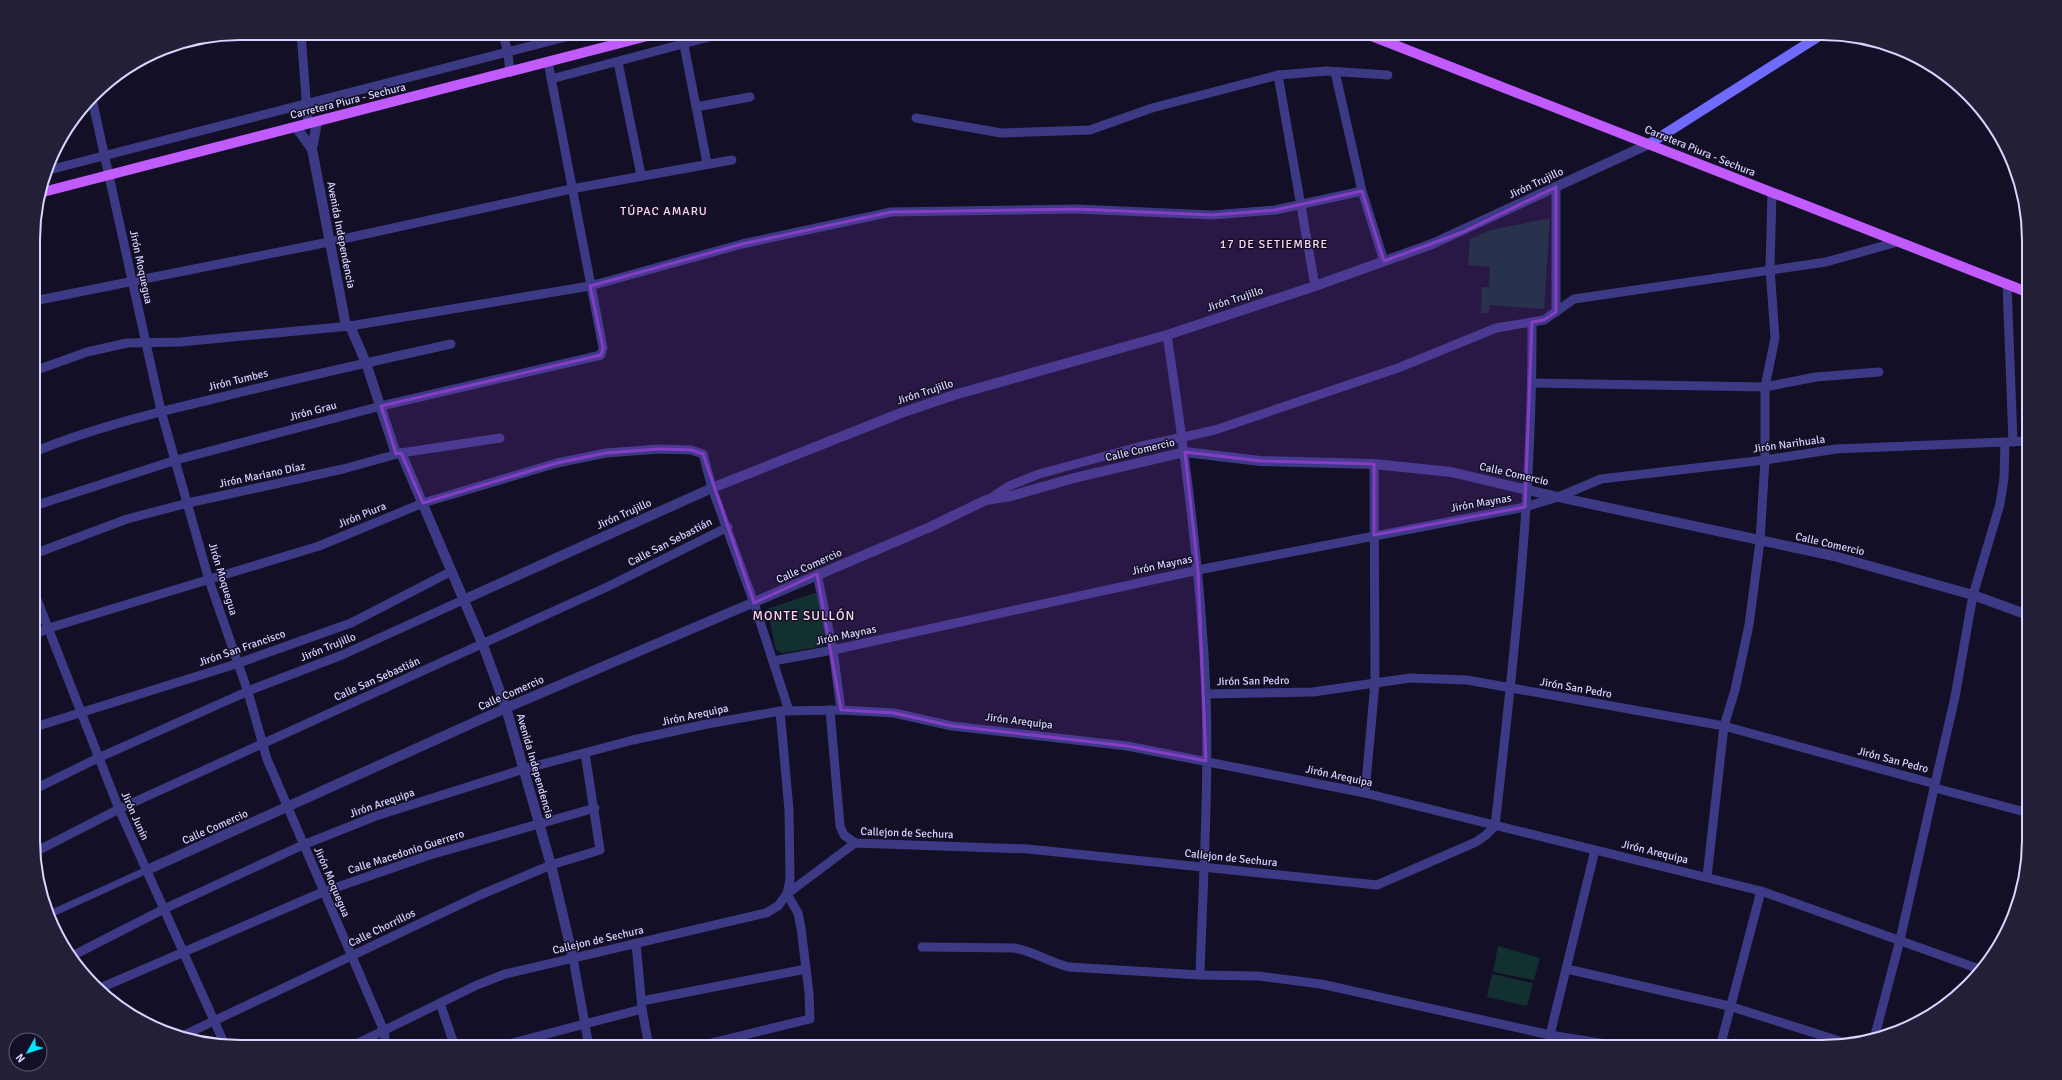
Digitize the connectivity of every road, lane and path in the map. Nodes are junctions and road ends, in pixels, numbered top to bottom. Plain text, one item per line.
1 (301, 40) edge
2 (505, 40) edge
3 (554, 40) edge
4 (632, 40) edge
5 (701, 40) edge
6 (1382, 40) edge
7 (1813, 40) edge
8 (684, 45) junction
9 (508, 52) junction
10 (548, 62) junction
11 (618, 62) junction
12 (510, 72) junction
13 (1334, 72) junction
14 (1278, 75) junction
15 (1388, 75) dead end
16 (551, 79) junction
17 (750, 97) dead end
18 (305, 104) junction
19 (93, 105) edge
20 (696, 107) junction
21 (916, 118) dead end
22 (312, 123) junction
23 (296, 127) junction
24 (1649, 144) junction
25 (312, 149) junction
26 (105, 155) junction
27 (732, 160) dead end
28 (707, 163) junction
29 (53, 169) edge
30 (110, 174) junction
31 (641, 175) junction
32 (1556, 187) junction
33 (571, 189) junction
34 (46, 191) edge
35 (1362, 191) junction
36 (1772, 193) junction
37 (1301, 206) junction
38 (329, 242) junction
39 (1897, 242) junction
40 (1384, 261) junction
41 (1770, 268) junction
42 (131, 280) junction
43 (2007, 284) junction
44 (590, 286) junction
45 (1315, 286) junction
46 (2022, 290) edge
47 (40, 300) edge
48 (1556, 312) junction
49 (1532, 322) junction
50 (348, 326) junction
51 (1167, 335) junction
52 (145, 342) junction
53 (451, 344) dead end
54 (366, 363) junction
55 (40, 369) edge
56 (1879, 372) dead end
57 (1532, 383) junction
58 (1765, 387) junction
59 (381, 406) junction
60 (161, 411) junction
61 (1182, 436) junction
62 (500, 438) dead end
63 (2022, 442) edge
64 (2009, 443) junction
65 (40, 449) edge
66 (1185, 452) junction
67 (399, 454) junction
68 (176, 460) junction
69 (1765, 460) junction
70 (1374, 464) junction
71 (712, 488) junction
72 (1526, 489) junction
73 (1558, 497) junction
74 (986, 500) junction
75 (188, 503) junction
76 (422, 503) junction
77 (40, 504) edge
78 (1525, 507) junction
79 (728, 527) junction
80 (1374, 535) junction
81 (1760, 541) junction
82 (40, 552) edge
83 (1198, 570) junction
84 (450, 572) junction
85 (818, 574) junction
86 (210, 580) junction
87 (1973, 595) junction
88 (463, 600) junction
89 (754, 603) junction
90 (40, 606) edge
91 (2022, 613) edge
92 (49, 628) junction
93 (40, 632) edge
94 (482, 645) junction
95 (833, 650) junction
96 (773, 661) junction
97 (236, 664) junction
98 (1375, 683) junction
99 (1511, 689) junction
100 (248, 692) junction
101 (1206, 694) junction
102 (506, 708) junction
103 (830, 710) junction
104 (841, 710) junction
105 (780, 711) junction
106 (789, 711) junction
107 (80, 714) junction
108 (40, 725) edge
109 (1724, 726) junction
110 (263, 744) junction
111 (586, 753) junction
112 (98, 758) junction
113 (1206, 761) junction
114 (524, 769) junction
115 (40, 786) edge
116 (1935, 786) junction
117 (1365, 793) junction
118 (287, 808) junction
119 (594, 808) junction
120 (119, 809) junction
121 (2022, 811) edge
122 (539, 824) junction
123 (1495, 826) junction
124 (855, 843) junction
125 (303, 845) junction
126 (40, 849) edge
127 (1595, 850) junction
128 (551, 865) junction
129 (1204, 866) junction
130 (147, 870) junction
131 (1707, 877) junction
132 (323, 892) junction
133 (1761, 892) junction
134 (787, 894) junction
135 (164, 909) junction
136 (54, 912) edge
137 (1900, 940) junction
138 (636, 943) junction
139 (922, 947) dead end
140 (183, 951) junction
141 (76, 955) edge
142 (352, 956) junction
143 (573, 958) junction
144 (1976, 968) edge
145 (806, 969) junction
146 (1567, 969) junction
147 (1200, 975) junction
148 (104, 986) edge
149 (440, 1003) junction
150 (642, 1005) junction
151 (1729, 1006) junction
152 (215, 1020) junction
153 (586, 1024) junction
154 (384, 1031) junction
155 (1876, 1032) edge
156 (188, 1033) edge
157 (1550, 1035) junction
158 (223, 1039) edge
159 (365, 1040) edge
160 (385, 1040) edge
161 (453, 1040) edge
162 (523, 1040) edge
163 (588, 1040) edge
164 (648, 1040) edge
165 (723, 1040) edge
166 (1581, 1040) edge
167 (1722, 1040) edge
168 (1836, 1040) edge

1 - 18 street
2 - 9 street
3 - 9 street
4 - 10 main road, Carretera Piura - Sechura
5 - 8 street
6 - 24 main road, Carretera Piura - Sechura
7 - 24 main road, Jirón Trujillo
8 - 11 street
8 - 20 street
9 - 12 street
9 - 18 street
10 - 12 main road, Carretera Piura - Sechura
10 - 16 street
11 - 16 street
11 - 31 street
12 - 22 main road, Carretera Piura - Sechura
13 - 14 street
13 - 15 street
13 - 35 street
14 - 21 street
14 - 37 street
16 - 33 street
17 - 20 street
18 - 22 street
18 - 26 street
19 - 26 street, Jirón Moquegua
20 - 28 street
22 - 23 main road, Carretera Piura - Sechura
22 - 25 street, Avenida Independencia
23 - 25 street, Avenida Independencia
23 - 30 main road, Carretera Piura - Sechura
24 - 32 street, Jirón Trujillo
24 - 36 main road, Carretera Piura - Sechura
25 - 38 street, Avenida Independencia
26 - 29 street
26 - 30 street, Jirón Moquegua
27 - 28 street
28 - 31 street
30 - 34 main road, Carretera Piura - Sechura
30 - 42 street, Jirón Moquegua
31 - 33 street
32 - 40 street, Jirón Trujillo
32 - 48 street
33 - 38 street
33 - 44 street
35 - 37 street
35 - 40 street
36 - 39 main road, Carretera Piura - Sechura
36 - 41 street
37 - 44 street
37 - 45 street
38 - 42 street
38 - 50 street, Avenida Independencia
39 - 41 street, Calle Comercio
39 - 43 main road, Carretera Piura - Sechura
40 - 45 street, Jirón Trujillo
41 - 48 street, Calle Comercio
41 - 58 street
42 - 47 street
42 - 52 street, Jirón Moquegua
43 - 46 main road, Carretera Piura - Sechura
43 - 64 street
44 - 50 street
44 - 59 street, Jirón Grau
45 - 51 street, Jirón Trujillo
48 - 49 street, Calle Comercio
49 - 57 street
49 - 61 street, Calle Comercio
50 - 52 street
50 - 54 street, Avenida Independencia
51 - 61 street
51 - 71 street, Jirón Trujillo
52 - 55 street
52 - 60 street, Jirón Moquegua
53 - 54 street, Jirón Tumbes
54 - 59 street, Avenida Independencia
54 - 60 street, Jirón Tumbes
56 - 58 street
57 - 58 street
57 - 72 street
58 - 69 street
59 - 67 street, Avenida Independencia
59 - 68 street, Jirón Grau
60 - 65 street, Jirón Tumbes
60 - 68 street, Jirón Moquegua
61 - 66 street
61 - 74 street, Calle Comercio
62 - 67 street, Jirón Mariano Díaz
63 - 64 street, Jirón Narihuala
64 - 69 street, Jirón Narihuala
64 - 87 street
66 - 70 street, Calle Comercio
66 - 74 street, Calle Comercio
66 - 83 street
67 - 75 street, Jirón Mariano Díaz
67 - 76 street, Avenida Independencia
68 - 75 street, Jirón Moquegua
68 - 77 street, Jirón Grau
69 - 73 street, Jirón Narihuala
69 - 81 street
70 - 72 street, Calle Comercio
70 - 80 street
71 - 76 street, Jirón Piura
71 - 79 street
71 - 88 street, Jirón Trujillo
72 - 73 street, Calle Comercio
72 - 78 street
73 - 78 street, Jirón Maynas
73 - 81 street, Calle Comercio
74 - 85 street, Calle Comercio
75 - 82 street, Jirón Mariano Díaz
75 - 86 street, Jirón Moquegua
76 - 84 street, Avenida Independencia
76 - 86 street, Jirón Piura
78 - 80 street, Jirón Maynas
78 - 99 street
79 - 89 street
79 - 94 street, Calle San Sebastián
80 - 83 street, Jirón Maynas
80 - 98 street
81 - 87 street, Calle Comercio
81 - 109 street
83 - 95 street, Jirón Maynas
83 - 101 street
84 - 88 street, Avenida Independencia
84 - 97 street, Jirón San Francisco
85 - 89 street, Calle Comercio
85 - 95 street
86 - 92 street, Jirón Piura
86 - 97 street, Jirón Moquegua
87 - 91 street, Calle Comercio
87 - 116 street
88 - 94 street, Avenida Independencia
88 - 100 street, Jirón Trujillo
89 - 96 street
89 - 102 street, Calle Comercio
90 - 92 street, Jirón Junín
92 - 93 street, Jirón Piura
92 - 107 street, Jirón Junín
94 - 102 street, Avenida Independencia
94 - 110 street, Calle San Sebastián
95 - 96 street, Jirón Maynas
95 - 104 street
96 - 106 street
97 - 100 street, Jirón Moquegua
97 - 107 street, Jirón San Francisco
98 - 99 street, Jirón San Pedro
98 - 101 street, Jirón San Pedro
98 - 117 street
99 - 109 street, Jirón San Pedro
99 - 123 street
100 - 110 street, Jirón Moquegua
100 - 112 street, Jirón Trujillo
101 - 113 street
102 - 114 street, Avenida Independencia
102 - 118 street, Calle Comercio
103 - 104 street, Jirón Arequipa
103 - 106 street, Jirón Arequipa
103 - 124 street
104 - 113 street, Jirón Arequipa
105 - 106 street, Jirón Arequipa
105 - 111 street, Jirón Arequipa
105 - 134 street
107 - 108 street, Jirón San Francisco
107 - 112 street, Jirón Junín
109 - 116 street, Jirón San Pedro
109 - 131 street
110 - 118 street, Jirón Moquegua
110 - 120 street, Calle San Sebastián
111 - 114 street, Jirón Arequipa
111 - 119 street
112 - 115 street, Jirón Trujillo
112 - 120 street, Jirón Junín
113 - 117 street, Jirón Arequipa
113 - 129 street
114 - 122 street, Avenida Independencia
114 - 125 street, Jirón Arequipa
116 - 121 street, Jirón San Pedro
116 - 137 street
117 - 123 street, Jirón Arequipa
118 - 125 street, Jirón Moquegua
118 - 130 street, Calle Comercio
119 - 122 street, Calle Macedonio Guerrero
119 - 128 street, Calle Chorrillos
120 - 126 street, Calle San Sebastián
120 - 130 street, Jirón Junín
122 - 128 street, Avenida Independencia
122 - 132 street, Calle Macedonio Guerrero
123 - 127 street, Jirón Arequipa
123 - 129 street, Callejon de Sechura
124 - 129 street, Callejon de Sechura
124 - 134 street, Callejon de Sechura
125 - 132 street, Jirón Moquegua
125 - 135 street, Jirón Arequipa
127 - 131 street, Jirón Arequipa
127 - 146 street
128 - 142 street, Calle Chorrillos
128 - 143 street, Avenida Independencia
129 - 147 street
130 - 135 street, Jirón Junín
130 - 136 street, Calle Comercio
131 - 133 street, Jirón Arequipa
132 - 140 street, Calle Macedonio Guerrero
132 - 142 street, Jirón Moquegua
133 - 137 street, Jirón Arequipa
133 - 151 street
134 - 138 street, Callejon de Sechura
134 - 145 street
135 - 140 street, Jirón Junín
135 - 141 street, Jirón Arequipa
137 - 144 street, Jirón Arequipa
137 - 155 street
138 - 143 street, Callejon de Sechura
138 - 150 street
139 - 147 street
140 - 148 street, Calle Macedonio Guerrero
140 - 152 street, Jirón Junín
142 - 152 street, Calle Chorrillos
142 - 154 street, Jirón Moquegua
143 - 149 street, Callejon de Sechura
143 - 153 street
145 - 150 street
145 - 165 street
146 - 151 street
146 - 157 street
147 - 157 street
149 - 154 street, Callejon de Sechura
149 - 161 street
150 - 153 street
150 - 164 street
151 - 167 street
151 - 168 street
152 - 156 street, Calle Chorrillos
152 - 158 street, Jirón Junín
153 - 162 street
153 - 163 street
154 - 159 street, Callejon de Sechura
154 - 160 street, Jirón Moquegua
157 - 166 street

